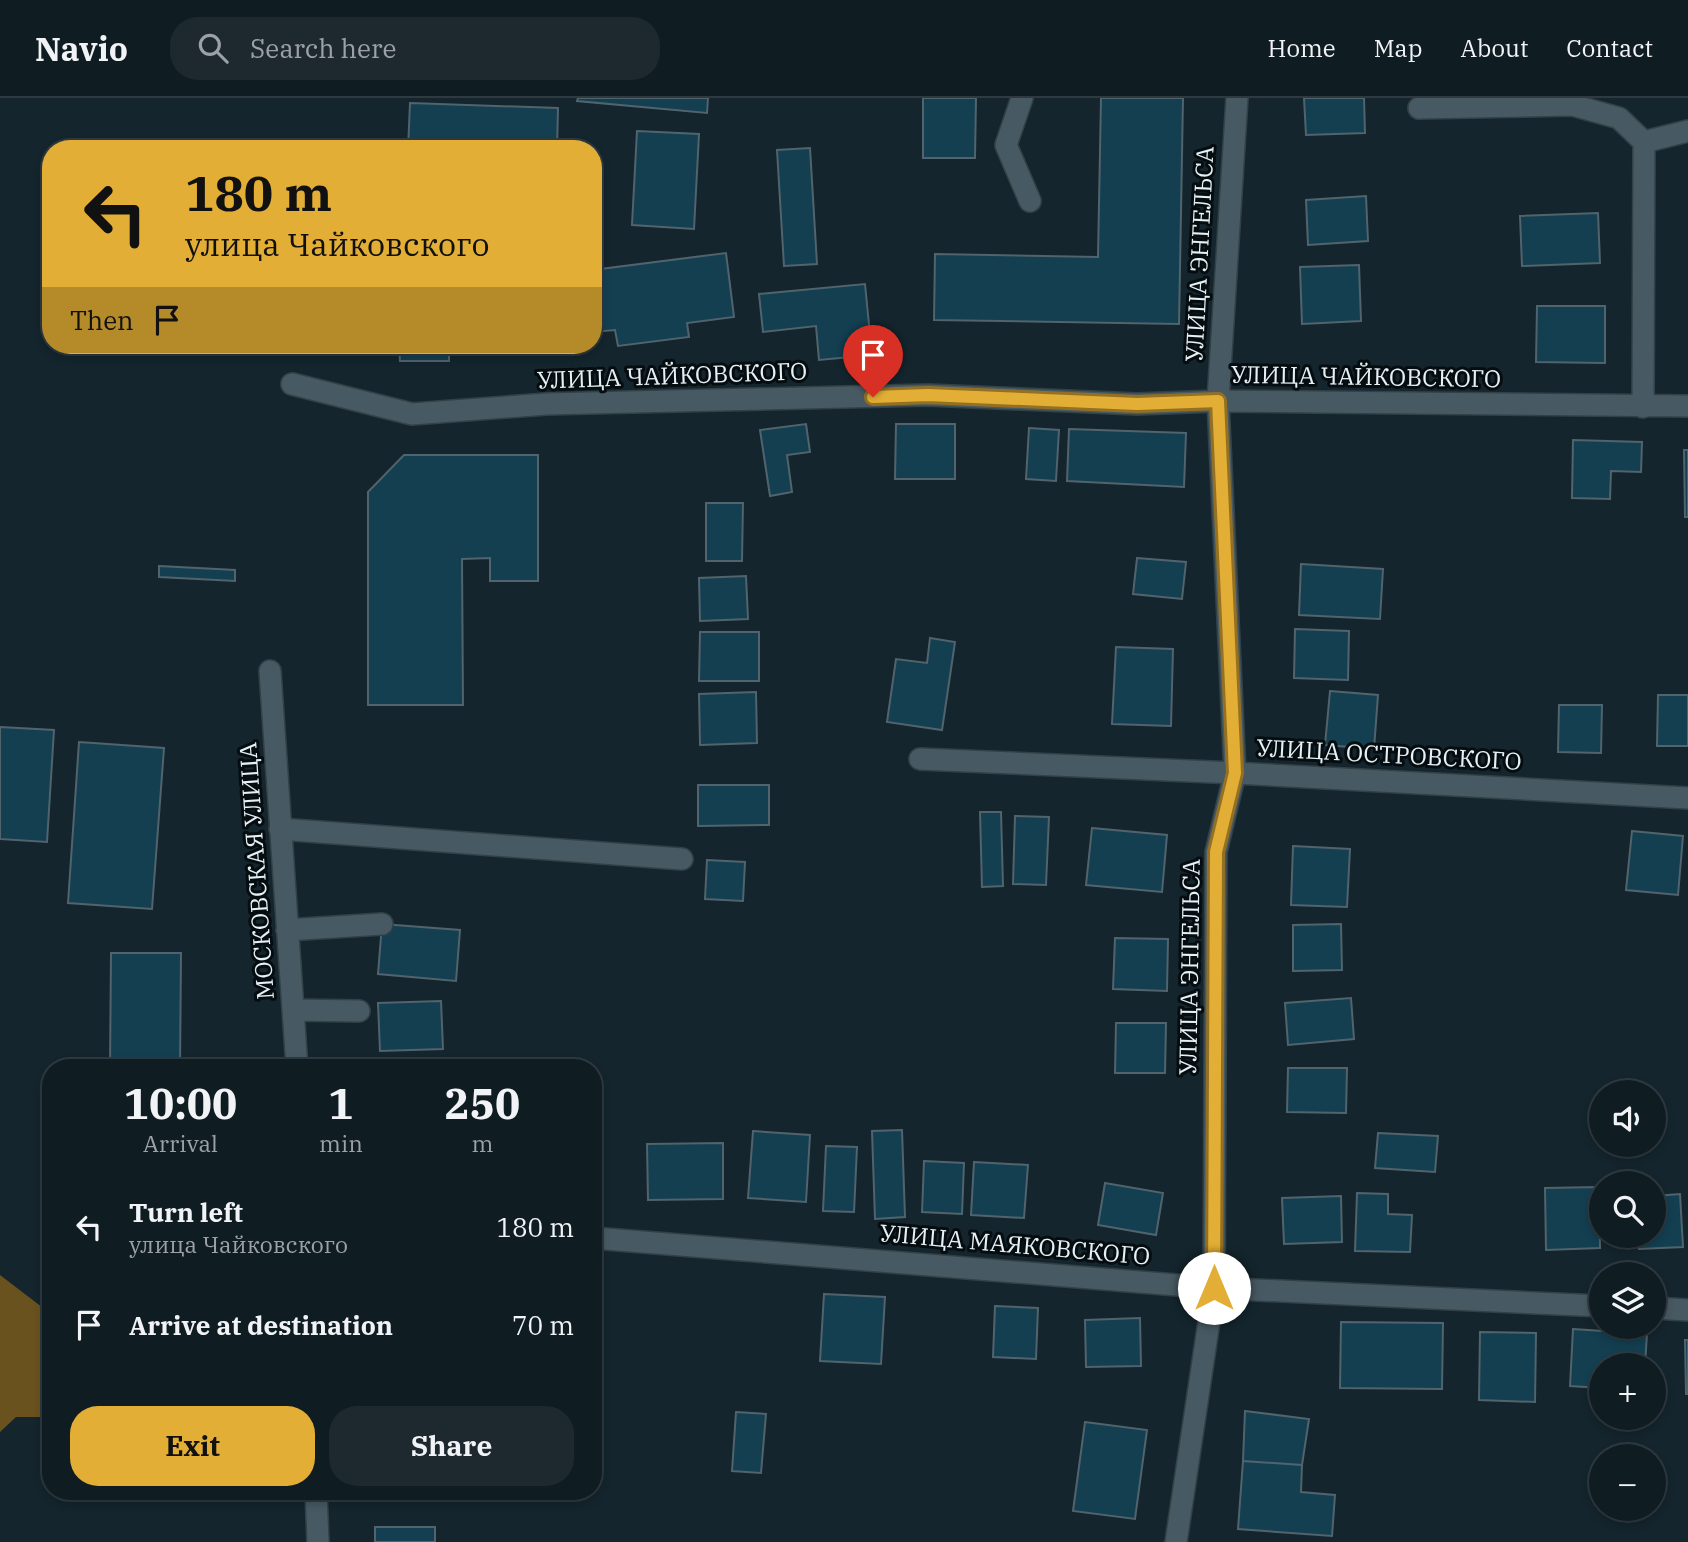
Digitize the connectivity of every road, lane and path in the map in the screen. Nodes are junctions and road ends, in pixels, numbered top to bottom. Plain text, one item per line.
1 (1022, 98) edge
2 (1237, 98) edge
3 (1419, 108) dead end
4 (1688, 131) edge
5 (1644, 142) junction
6 (1030, 201) dead end
7 (292, 384) dead end
8 (1218, 401) junction
9 (1688, 406) edge
10 (1643, 407) junction
11 (270, 671) dead end
12 (920, 759) dead end
13 (1235, 773) junction
14 (1688, 798) edge
15 (280, 829) junction
16 (682, 859) dead end
17 (382, 924) dead end
18 (288, 930) junction
19 (293, 1010) junction
20 (359, 1011) dead end
21 (296, 1059) edge
22 (602, 1239) edge
23 (1214, 1288) junction
24 (1589, 1305) edge
25 (1666, 1309) edge
26 (1688, 1310) edge
27 (316, 1500) edge
28 (318, 1542) edge
29 (1176, 1542) edge

1 - 6 street
2 - 8 street, УЛИЦА ЭНГЕЛЬСА
3 - 5 street
4 - 5 street
5 - 10 street
7 - 8 street, УЛИЦА ЧАЙКОВСКОГО
8 - 10 street, УЛИЦА ЧАЙКОВСКОГО
8 - 13 street, УЛИЦА ЭНГЕЛЬСА
9 - 10 street, УЛИЦА ЧАЙКОВСКОГО
11 - 15 street, МОСКОВСКАЯ УЛИЦА
12 - 13 street, УЛИЦА ОСТРОВСКОГО
13 - 14 street, УЛИЦА ОСТРОВСКОГО
13 - 23 street, УЛИЦА ЭНГЕЛЬСА
15 - 16 street
15 - 18 street, МОСКОВСКАЯ УЛИЦА
17 - 18 street
18 - 19 street, МОСКОВСКАЯ УЛИЦА
19 - 20 street
19 - 21 street, МОСКОВСКАЯ УЛИЦА
22 - 23 street, УЛИЦА МАЯКОВСКОГО
23 - 24 street, УЛИЦА МАЯКОВСКОГО
23 - 29 street, УЛИЦА ЭНГЕЛЬСА
25 - 26 street
27 - 28 street

